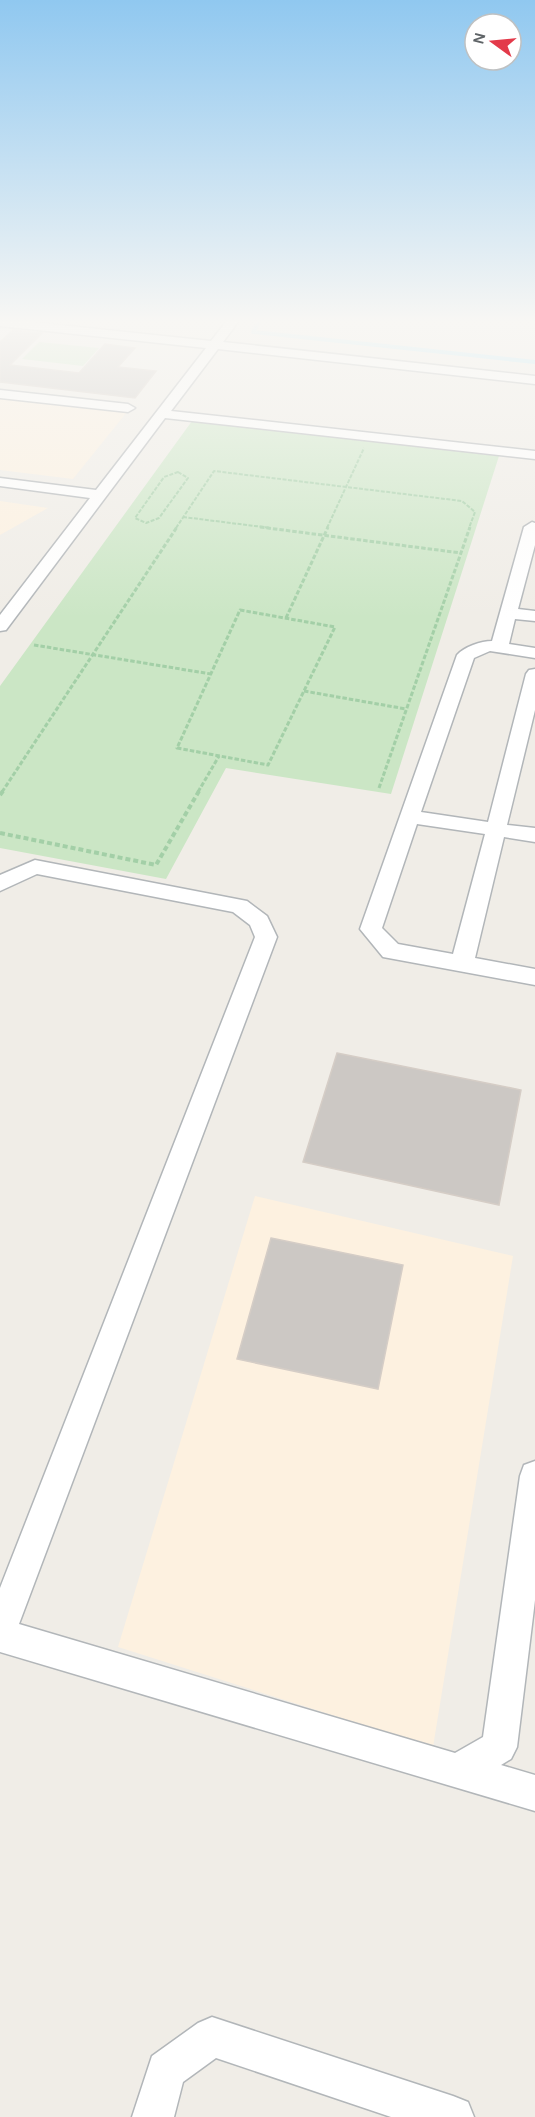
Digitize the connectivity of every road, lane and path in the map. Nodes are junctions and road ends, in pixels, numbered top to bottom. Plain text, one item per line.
1 (157, 421) edge
2 (224, 421) edge
3 (366, 445) dead end
4 (535, 455) edge
5 (164, 477) joint
6 (0, 482) edge
7 (346, 487) junction
8 (100, 495) junction
9 (183, 517) junction
10 (324, 535) junction
11 (532, 535) edge
12 (461, 553) junction
13 (508, 613) junction
14 (535, 616) edge
15 (286, 618) junction
16 (0, 626) edge
17 (34, 645) dead end
18 (499, 648) junction
19 (535, 653) edge
20 (94, 655) junction
21 (211, 674) junction
22 (535, 674) edge
23 (304, 691) junction
24 (406, 709) junction
25 (219, 756) junction
26 (379, 788) dead end
27 (0, 795) edge
28 (410, 817) junction
29 (496, 828) junction
30 (0, 833) edge
31 (535, 835) edge
32 (0, 884) edge
33 (462, 964) junction
34 (535, 977) edge
35 (535, 1476) edge
36 (0, 1633) edge
37 (457, 1771) junction
38 (535, 1793) edge
39 (153, 2117) edge
40 (453, 2117) edge

1 - 8 street
2 - 4 street
3 - 7 path
5 - 5 path
6 - 8 street
7 - 9 path
7 - 10 path
7 - 12 path
8 - 16 street
9 - 10 path
9 - 20 path
10 - 12 path
10 - 15 path
11 - 13 street
12 - 24 path
13 - 14 street
13 - 18 street
15 - 21 path
15 - 23 path
17 - 20 path
18 - 19 street
18 - 28 street
20 - 21 path
20 - 27 path
21 - 25 path
22 - 29 street
23 - 24 path
23 - 25 path
24 - 26 path
25 - 30 path
28 - 29 street
28 - 33 street
29 - 31 street
29 - 33 street
32 - 36 street
33 - 34 street
35 - 37 street
36 - 37 street
37 - 38 street
39 - 40 street

